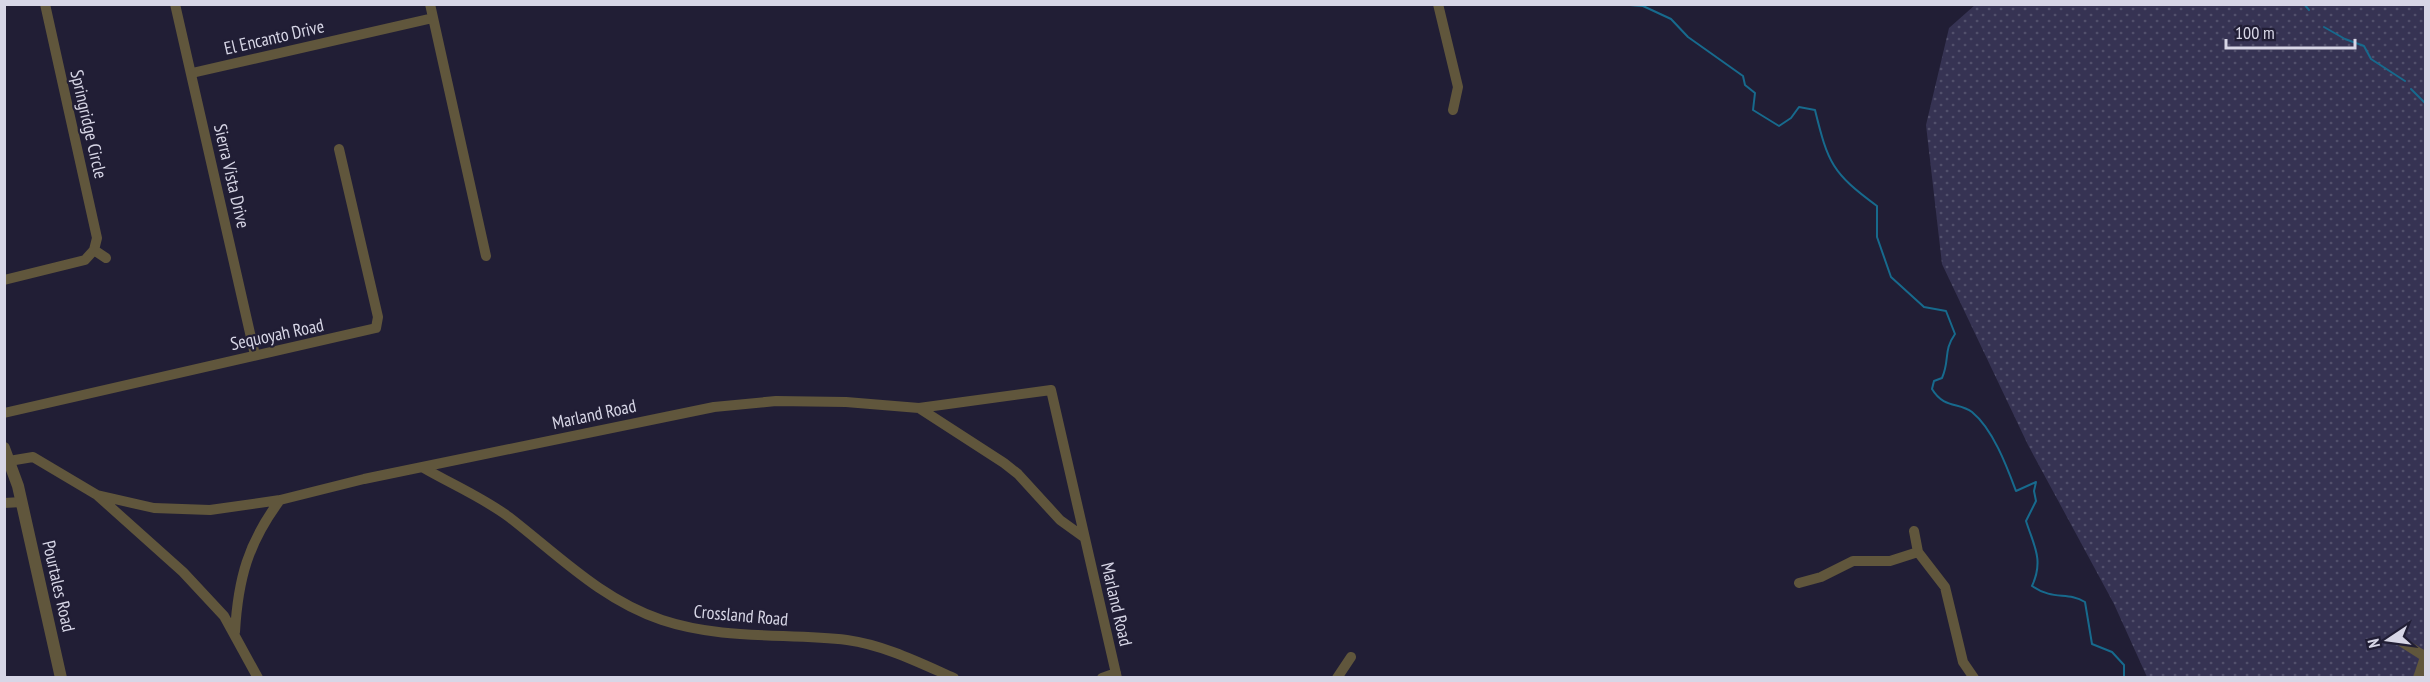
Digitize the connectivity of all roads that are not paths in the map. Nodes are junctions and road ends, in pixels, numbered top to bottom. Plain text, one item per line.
1 (45, 4) edge
2 (175, 4) edge
3 (430, 4) edge
4 (1438, 4) edge
5 (433, 18) junction
6 (192, 73) junction
7 (1453, 110) dead end
8 (339, 149) dead end
9 (94, 250) junction
10 (486, 256) dead end
11 (106, 258) dead end
12 (4, 280) edge
13 (255, 355) junction
14 (919, 408) junction
15 (4, 413) edge
16 (4, 448) edge
17 (9, 462) junction
18 (422, 467) junction
19 (97, 495) junction
20 (280, 500) junction
21 (22, 502) junction
22 (4, 503) edge
23 (1914, 531) dead end
24 (1085, 538) junction
25 (1918, 552) junction
26 (1799, 583) dead end
27 (235, 632) junction
28 (2402, 642) dead end
29 (2425, 655) edge
30 (1351, 657) dead end
31 (1117, 675) edge
32 (61, 678) edge
33 (258, 678) edge
34 (954, 678) edge
35 (1102, 678) edge
36 (1336, 678) edge
37 (1974, 678) edge
38 (2418, 678) edge

1 - 9 street, Springridge Circle
2 - 6 street, Sierra Vista Drive
3 - 5 street
4 - 7 street
5 - 6 street, El Encanto Drive
5 - 10 street
6 - 13 street, Sierra Vista Drive
8 - 13 street, Sequoyah Road
9 - 11 street
9 - 12 street
13 - 15 street, Sequoyah Road
14 - 18 street, Marland Road
14 - 24 street
14 - 24 street, Marland Road
16 - 17 street, Pourtales Road
17 - 19 street
17 - 21 street, Pourtales Road
18 - 20 street, Marland Road
18 - 34 street, Crossland Road
19 - 20 street, Marland Road
19 - 27 street
20 - 27 street
21 - 22 street
21 - 32 street, Pourtales Road
23 - 25 street
24 - 31 street, Marland Road
25 - 26 street
25 - 37 street
27 - 33 street
28 - 29 street
29 - 38 street
30 - 36 street
31 - 35 street

